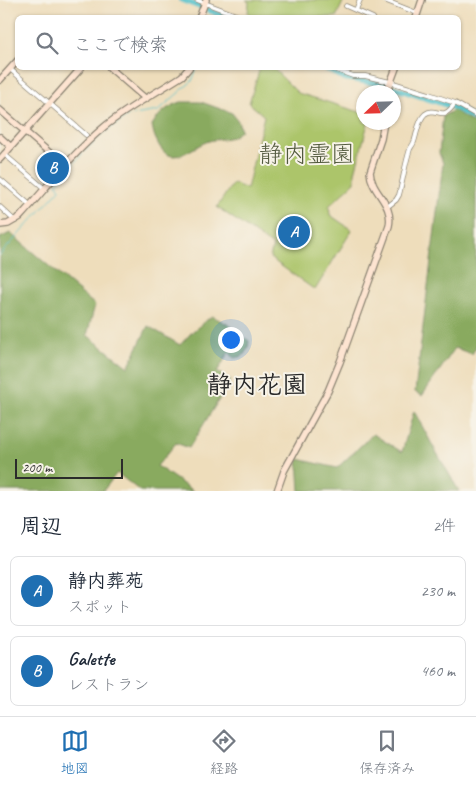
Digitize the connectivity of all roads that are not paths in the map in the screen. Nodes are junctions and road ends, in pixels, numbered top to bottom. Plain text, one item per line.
1 (197, 0) edge
2 (360, 0) edge
3 (384, 0) edge
4 (422, 0) edge
5 (204, 4) edge
6 (346, 6) dead end
7 (356, 10) junction
8 (235, 15) edge
9 (367, 15) edge
10 (416, 15) edge
11 (15, 63) edge
12 (10, 69) junction
13 (79, 70) edge
14 (115, 70) edge
15 (188, 70) edge
16 (336, 70) edge
17 (395, 70) edge
18 (0, 80) edge
19 (384, 85) edge
20 (390, 85) edge
21 (401, 90) edge
22 (146, 99) junction
23 (50, 103) junction
24 (454, 104) junction
25 (0, 110) edge
26 (476, 115) edge
27 (383, 130) edge
28 (25, 132) junction
29 (86, 135) dead end
30 (0, 137) edge
31 (11, 147) junction
32 (2, 156) edge
33 (65, 166) junction
34 (0, 179) edge
35 (45, 189) junction
36 (30, 205) junction
37 (0, 207) edge
38 (387, 207) junction
39 (15, 220) junction
40 (0, 225) edge
41 (277, 491) edge

1 - 5 street
2 - 7 street
3 - 10 street
4 - 10 street
5 - 8 street
6 - 7 street
7 - 9 street
11 - 12 street
12 - 18 street
12 - 23 street
13 - 23 street
14 - 22 street
15 - 22 street
16 - 19 street
17 - 20 street
21 - 24 street
22 - 33 street
23 - 28 street
23 - 29 street
24 - 26 street
24 - 38 street
25 - 28 street
27 - 38 street
28 - 31 street
28 - 33 street
30 - 31 street
31 - 32 street
32 - 35 street
33 - 35 street
34 - 36 street
35 - 36 street
36 - 39 street
37 - 39 street
38 - 41 street
39 - 40 street

